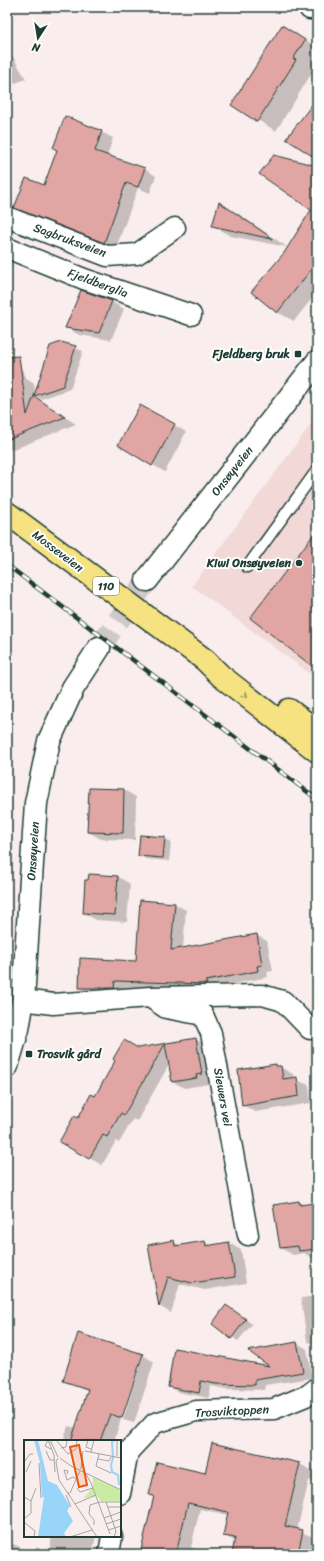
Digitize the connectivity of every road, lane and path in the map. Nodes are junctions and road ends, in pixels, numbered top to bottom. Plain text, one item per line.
1 (7, 217) edge
2 (175, 228) dead end
3 (7, 248) edge
4 (191, 315) dead end
5 (317, 362) edge
6 (317, 470) edge
7 (7, 513) edge
8 (247, 567) dead end
9 (147, 580) tunnel mouth
10 (99, 648) tunnel mouth
11 (205, 660) junction
12 (317, 731) edge
13 (317, 751) edge
14 (150, 997) junction
15 (23, 1000) junction
16 (310, 1030) dead end
17 (7, 1066) edge
18 (248, 1236) dead end
19 (317, 1388) edge
20 (121, 1489) edge
21 (112, 1537) edge
22 (108, 1554) edge

1 - 2 street, Sagbruksveien
3 - 4 street, Fjeldberglia
5 - 9 street, Onsøyveien
6 - 8 lane
7 - 11 highway, Mosseveien / 110
10 - 15 street, Onsøyveien
11 - 12 highway, Mosseveien / 110
11 -> 13 highway, Mosseveien / 110
14 - 15 street
14 - 16 street
14 - 18 street, Siewers vei
15 - 17 street, Onsøyveien
19 - 20 street, Trosviktoppen
21 - 22 street

